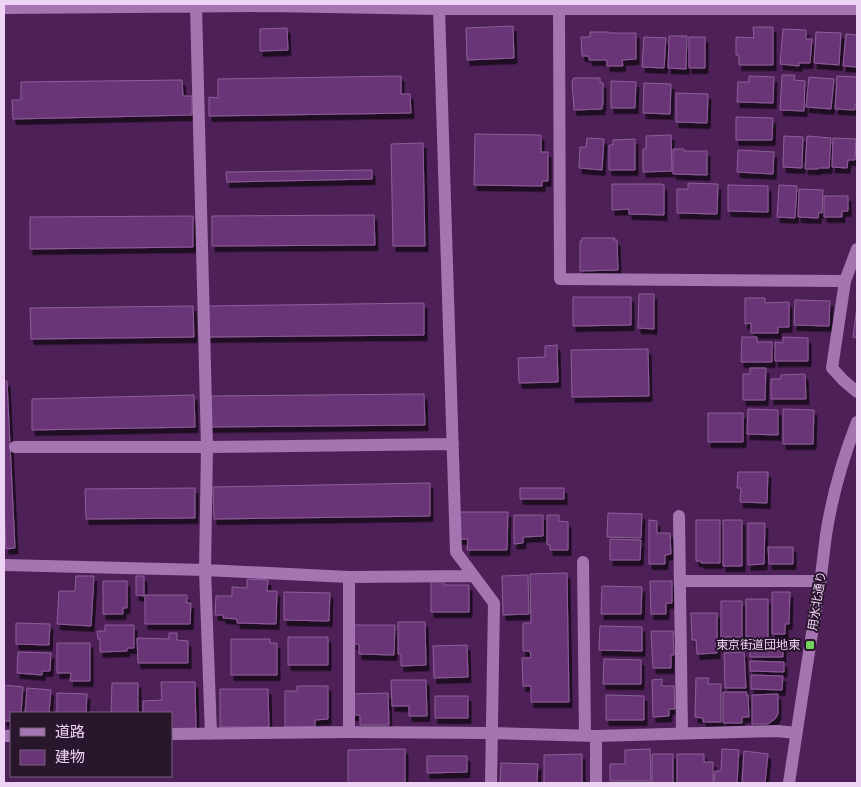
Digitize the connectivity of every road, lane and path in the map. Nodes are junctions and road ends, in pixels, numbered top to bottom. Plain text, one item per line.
1 (196, 6) junction
2 (637, 6) edge
3 (802, 7) edge
4 (4, 8) edge
5 (438, 9) junction
6 (559, 9) junction
7 (857, 10) edge
8 (857, 249) edge
9 (845, 281) junction
10 (857, 392) edge
11 (857, 422) edge
12 (453, 444) junction
13 (15, 447) dead end
14 (208, 447) junction
15 (679, 516) dead end
16 (583, 562) dead end
17 (4, 565) edge
18 (205, 570) junction
19 (474, 576) junction
20 (349, 577) junction
21 (680, 581) junction
22 (820, 582) junction
23 (349, 732) junction
24 (492, 733) junction
25 (682, 733) junction
26 (796, 733) junction
27 (172, 734) edge
28 (211, 734) junction
29 (591, 736) junction
30 (491, 783) edge
31 (596, 783) edge
32 (789, 783) edge

1 - 4 street
1 - 5 street
1 - 14 street
2 - 3 street
2 - 6 street
3 - 7 street
5 - 6 street
5 - 12 street
6 - 9 street
8 - 9 street
9 - 10 street
11 - 22 street, 用水北通り
12 - 14 street
12 - 19 street
13 - 14 street
14 - 18 street
15 - 21 street
16 - 29 street
17 - 18 street
18 - 20 street
18 - 28 street
19 - 20 street
19 - 24 street
20 - 23 street
21 - 22 street
21 - 25 street
22 - 26 street, 用水北通り
23 - 24 street
23 - 28 street
24 - 29 street
24 - 30 street
25 - 26 street
25 - 29 street
26 - 32 street, 用水北通り
27 - 28 street
29 - 31 street

